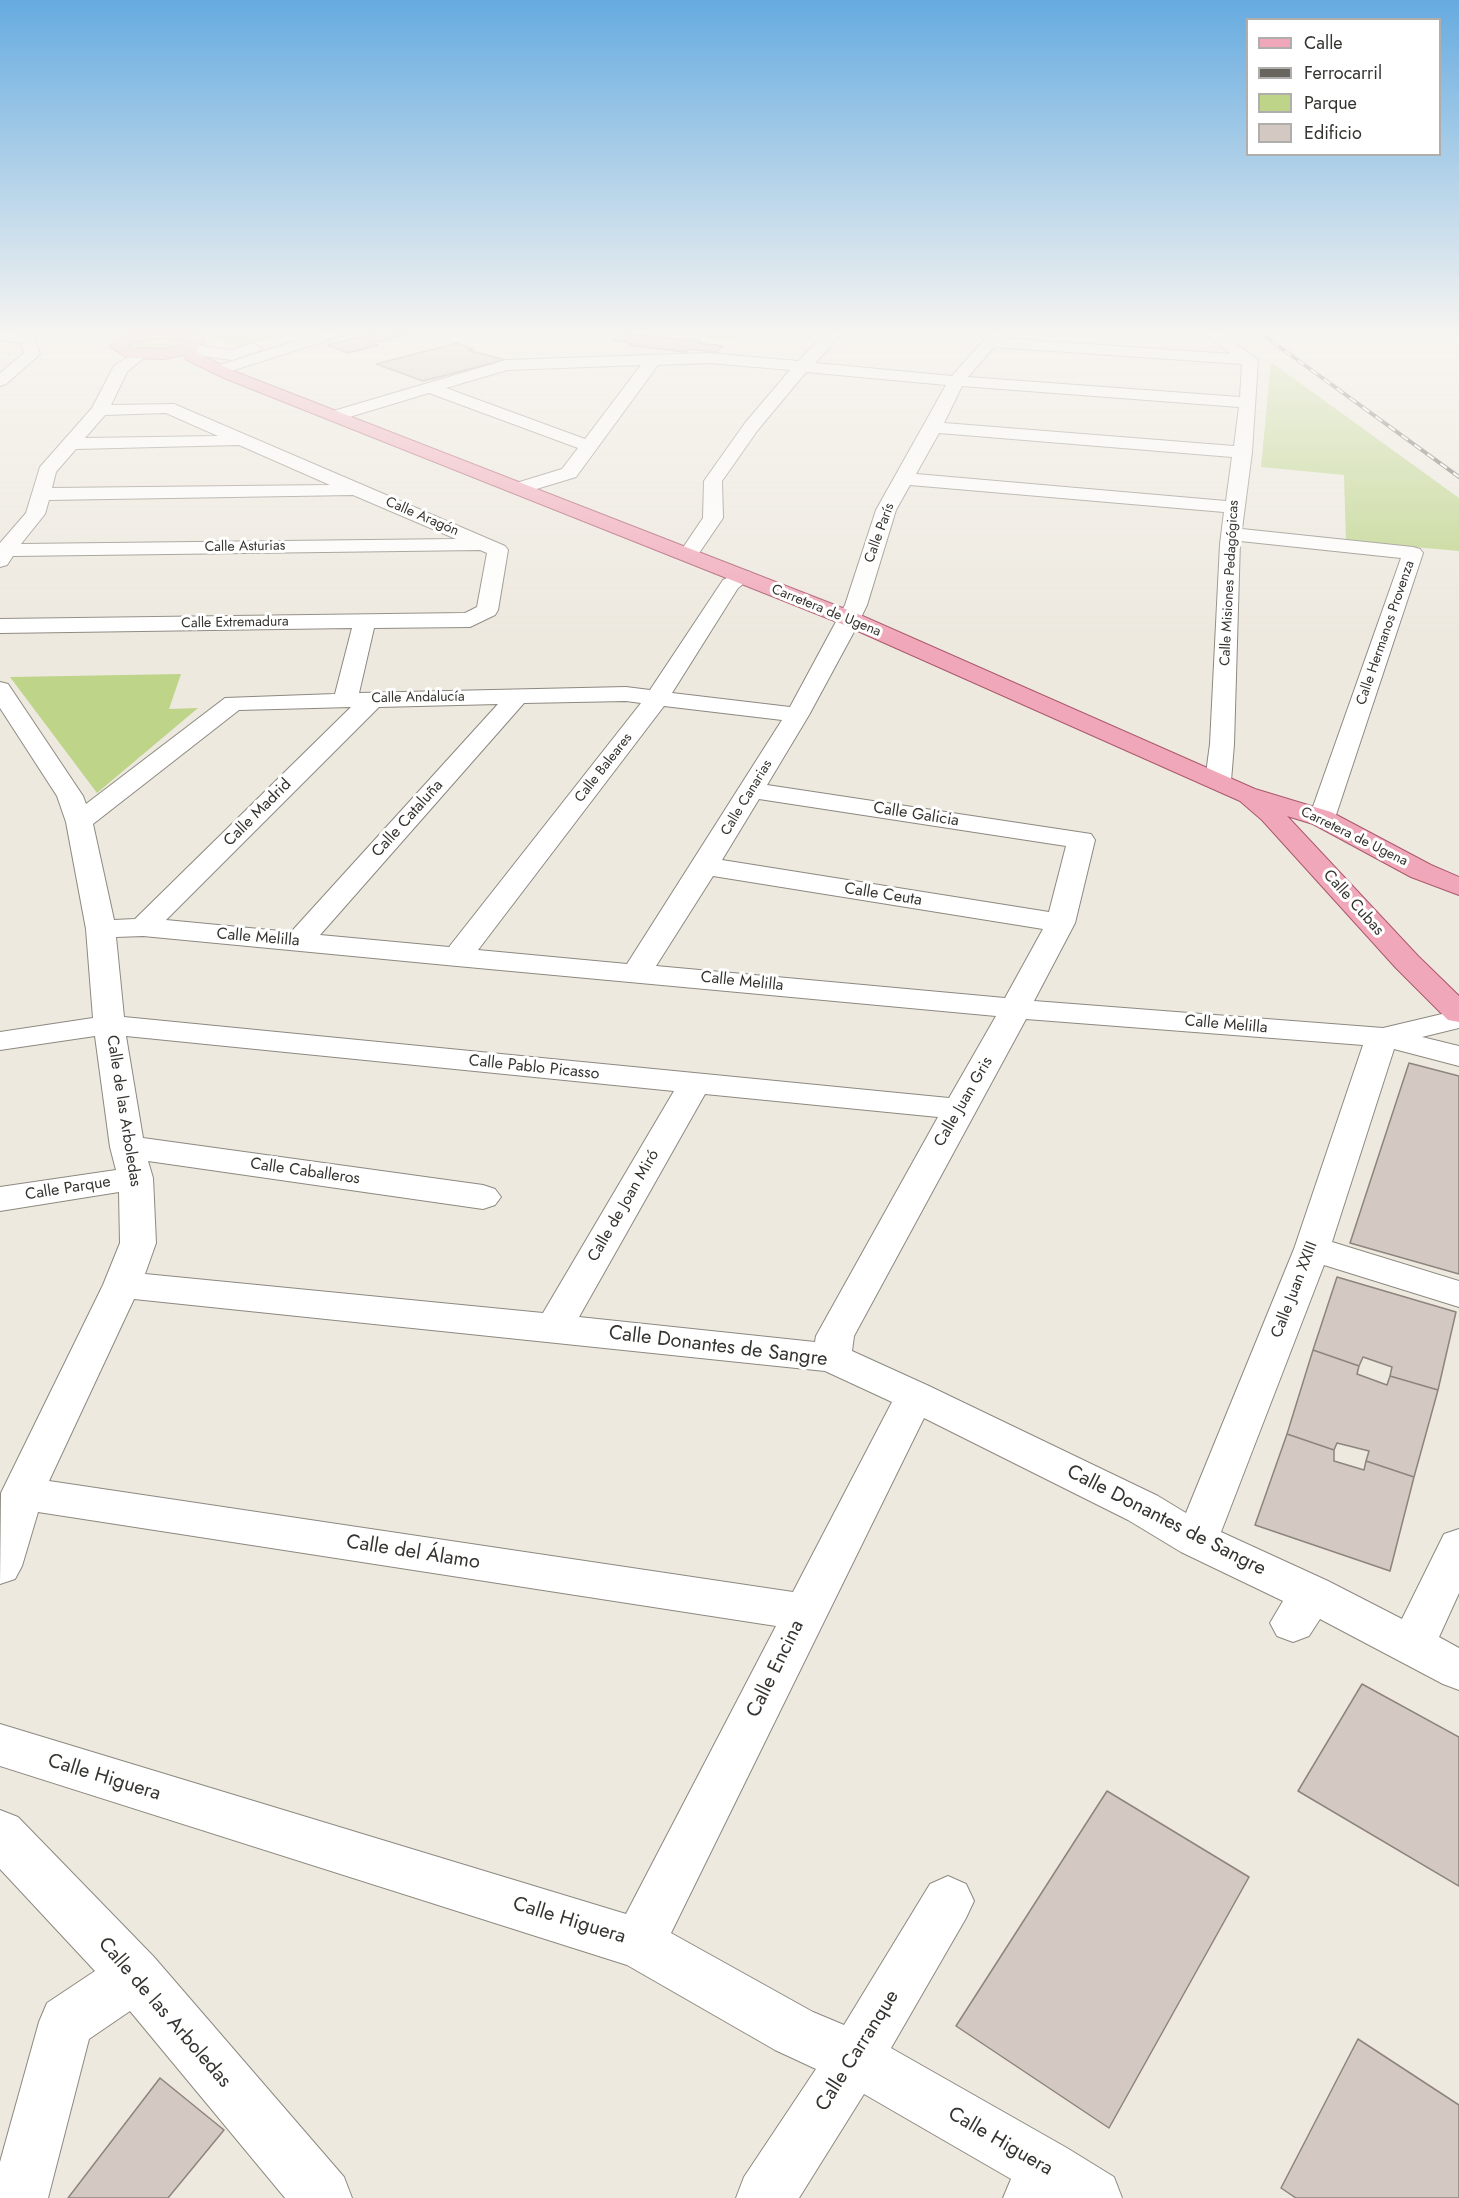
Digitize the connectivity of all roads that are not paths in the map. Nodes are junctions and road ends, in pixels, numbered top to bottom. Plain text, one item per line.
1 (78, 435) edge
2 (232, 435) edge
3 (383, 435) edge
4 (557, 435) edge
5 (597, 435) edge
6 (746, 435) edge
7 (929, 435) edge
8 (1027, 435) edge
9 (1245, 435) edge
10 (248, 441) junction
11 (69, 444) junction
12 (588, 446) junction
13 (1243, 452) junction
14 (904, 479) junction
15 (520, 488) junction
16 (361, 490) junction
17 (42, 494) junction
18 (1233, 507) junction
19 (35, 514) junction
20 (6, 515) dead end
21 (1231, 534) junction
22 (486, 544) junction
23 (688, 555) junction
24 (3, 556) edge
25 (742, 576) junction
26 (850, 620) junction
27 (365, 621) junction
28 (0, 626) edge
29 (0, 689) edge
30 (518, 696) junction
31 (658, 697) junction
32 (345, 699) junction
33 (373, 699) junction
34 (797, 715) junction
35 (12, 726) edge
36 (1218, 781) junction
37 (752, 790) junction
38 (1246, 795) junction
39 (1322, 818) junction
40 (79, 822) junction
41 (1081, 840) joint
42 (1315, 860) junction
43 (705, 866) junction
44 (1421, 871) junction
45 (1459, 887) edge
46 (1061, 923) junction
47 (142, 927) junction
48 (101, 929) junction
49 (298, 942) junction
50 (457, 957) junction
51 (637, 972) junction
52 (1016, 1008) junction
53 (1459, 1013) edge
54 (1459, 1019) edge
55 (109, 1025) junction
56 (1382, 1037) junction
57 (0, 1041) edge
58 (1459, 1056) edge
59 (694, 1085) junction
60 (959, 1109) junction
61 (132, 1163) junction
62 (483, 1197) dead end
63 (0, 1199) edge
64 (1312, 1249) junction
65 (122, 1285) junction
66 (1459, 1294) edge
67 (554, 1328) junction
68 (831, 1358) junction
69 (915, 1396) junction
70 (22, 1493) junction
71 (1196, 1540) junction
72 (1459, 1546) edge
73 (0, 1566) edge
74 (804, 1612) junction
75 (1412, 1646) junction
76 (1459, 1670) edge
77 (0, 1745) edge
78 (0, 1833) edge
79 (948, 1901) dead end
80 (639, 1943) junction
81 (135, 1976) junction
82 (855, 2058) junction
83 (1040, 2183) edge
84 (19, 2198) edge
85 (322, 2198) edge
86 (765, 2198) edge
87 (1093, 2198) edge

1 - 11 street
2 - 10 street, Calle Aragón
3 - 15 main road, Carretera de Ugena
4 - 12 street
5 - 12 street
6 - 23 street
7 - 14 street, Calle París
8 - 13 street
9 - 13 street, Calle Misiones Pedagógicas
10 - 11 street
10 - 16 street, Calle Aragón
11 - 17 street
12 - 15 street
13 - 18 street, Calle Misiones Pedagógicas
14 - 18 street
14 - 26 street, Calle París
15 - 23 main road, Carretera de Ugena
16 - 17 street
16 - 22 street, Calle Aragón
17 - 19 street
18 - 21 street, Calle Misiones Pedagógicas
19 - 20 street
19 - 24 street
21 - 36 street, Calle Misiones Pedagógicas
21 - 39 street, Calle Hermanos Provenza
22 - 24 street, Calle Asturias
22 - 27 street, Calle Extremadura
23 - 25 main road, Carretera de Ugena
25 - 26 main road, Carretera de Ugena
25 - 31 street, Calle Baleares
26 - 34 street, Calle Canarias
26 - 36 main road, Carretera de Ugena
27 - 28 street, Calle Extremadura
27 - 32 street
29 - 35 street, Calle de las Arboledas
30 - 31 street, Calle Andalucía
30 - 33 street, Calle Andalucía
30 - 49 street, Calle Cataluña
31 - 34 street, Calle Andalucía
31 - 50 street, Calle Baleares
32 - 33 street, Calle Andalucía
32 - 40 street, Calle Andalucía
33 - 47 street, Calle Madrid
34 - 37 street, Calle Canarias
35 - 40 street, Calle de las Arboledas
36 - 38 main road, Carretera de Ugena
37 - 41 street, Calle Galicia
37 - 43 street, Calle Canarias
38 - 39 main road, Carretera de Ugena
38 - 42 main road, Calle Cubas
39 - 44 main road, Carretera de Ugena
40 - 48 street, Calle de las Arboledas
41 - 46 street, Calle Juan Gris
42 - 44 main road
42 - 53 main road, Calle Cubas
43 - 46 street, Calle Ceuta
43 - 51 street, Calle Canarias
44 - 45 main road, Carretera de Ugena
46 - 52 street, Calle Juan Gris
47 - 48 street, Calle Melilla
47 - 49 street, Calle Melilla
48 - 55 street, Calle de las Arboledas
49 - 50 street, Calle Melilla
50 - 51 street, Calle Melilla
51 - 52 street, Calle Melilla
52 - 56 street, Calle Melilla
52 - 60 street, Calle Juan Gris
54 - 56 street, Calle Melilla
55 - 57 street, Calle Pablo Picasso
55 - 59 street, Calle Pablo Picasso
55 - 61 street, Calle de las Arboledas
56 - 58 street, Calle Melilla
56 - 64 street, Calle Juan XXIII
59 - 60 street, Calle Pablo Picasso
59 - 67 street, Calle de Joan Miró
60 - 68 street, Calle Juan Gris
61 - 62 street, Calle Caballeros
61 - 63 street, Calle Parque
61 - 65 street, Calle de las Arboledas
64 - 66 street
64 - 71 street, Calle Juan XXIII
65 - 67 street, Calle Donantes de Sangre
65 - 70 street, Calle de las Arboledas
67 - 68 street, Calle Donantes de Sangre
68 - 69 street, Calle Donantes de Sangre
69 - 71 street, Calle Donantes de Sangre
69 - 74 street, Calle Encina
70 - 73 street, Calle de las Arboledas
70 - 74 street, Calle del Álamo
71 - 75 street, Calle Donantes de Sangre
72 - 75 street
74 - 80 street, Calle Encina
75 - 76 street, Calle Donantes de Sangre
77 - 80 street, Calle Higuera
78 - 81 street, Calle de las Arboledas
79 - 82 street, Calle Carranque
80 - 82 street, Calle Higuera
81 - 84 street
81 - 85 street, Calle de las Arboledas
82 - 83 street, Calle Higuera
82 - 86 street, Calle Carranque
83 - 87 street, Calle Higuera

